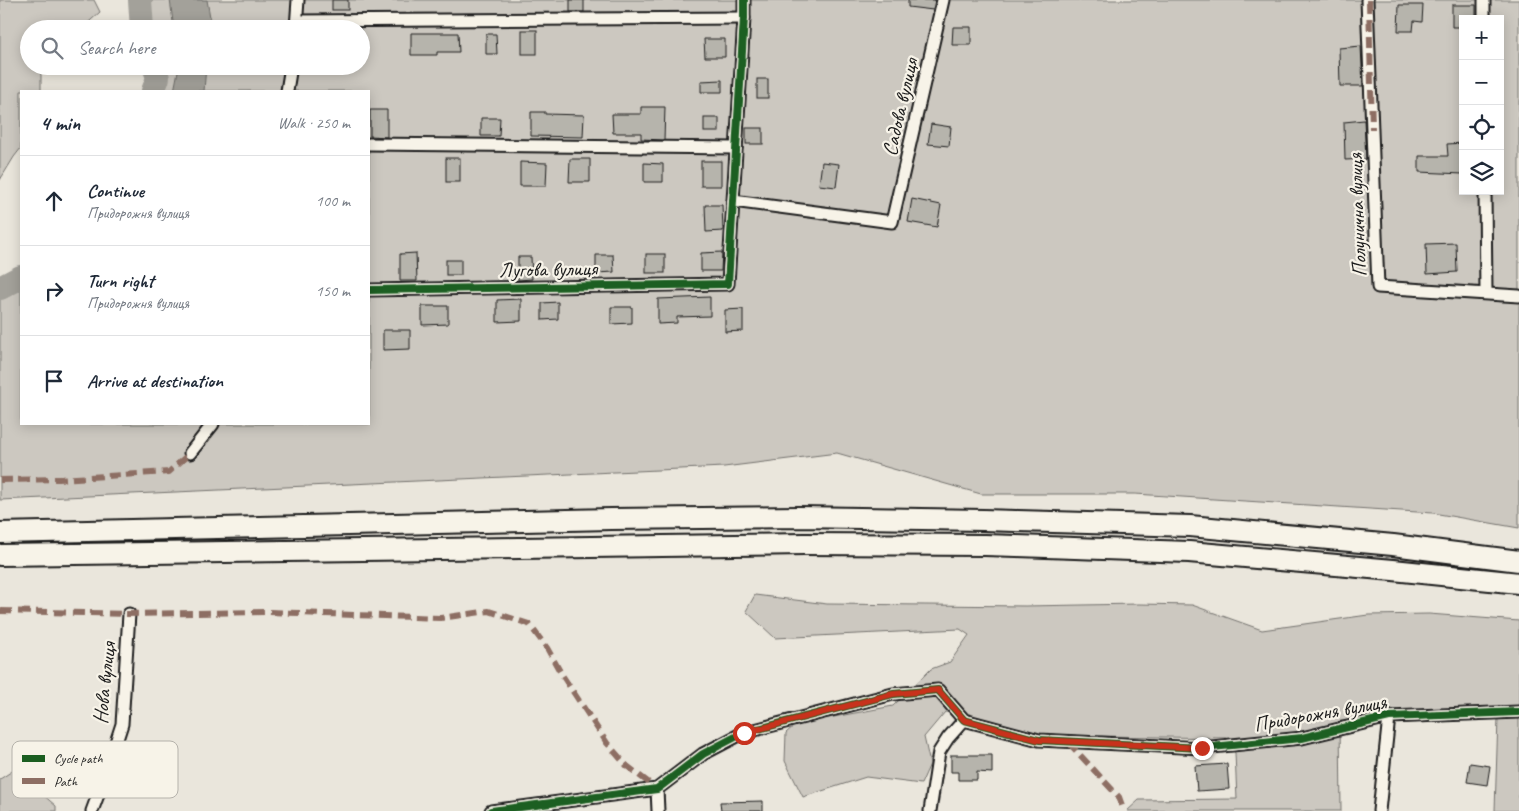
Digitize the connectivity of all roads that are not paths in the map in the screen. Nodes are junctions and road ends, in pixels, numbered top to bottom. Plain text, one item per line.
1 (298, 0) edge
2 (744, 0) edge
3 (943, 0) edge
4 (1368, 0) edge
5 (1484, 0) edge
6 (1484, 15) edge
7 (744, 18) junction
8 (297, 20) edge
9 (370, 24) edge
10 (290, 75) edge
11 (287, 90) edge
12 (370, 144) edge
13 (736, 148) junction
14 (1486, 195) edge
15 (733, 201) junction
16 (370, 290) edge
17 (1486, 293) junction
18 (1519, 296) edge
19 (212, 425) edge
20 (190, 453) dead end
21 (0, 533) edge
22 (0, 555) edge
23 (1519, 561) edge
24 (1519, 583) edge
25 (129, 614) dead end
26 (1519, 712) edge
27 (1389, 717) junction
28 (964, 720) junction
29 (116, 741) edge
30 (657, 789) junction
31 (97, 798) edge
32 (92, 811) edge
33 (491, 811) edge
34 (658, 811) edge
35 (930, 811) edge
36 (1379, 811) edge

1 - 8 street
2 - 7 street
3 - 15 street, Садова вулиця
4 - 17 street, Полунична вулиця
5 - 6 street
7 - 9 street
7 - 13 street
10 - 11 street
12 - 13 street
13 - 15 street
14 - 17 street
15 - 16 street, Лугова вулиця
17 - 18 street, Полунична вулиця
19 - 20 street
21 - 23 highway
22 - 24 highway
25 - 29 street, Нова вулиця
26 - 27 street, Придорожня вулиця
27 - 28 street, Придорожня вулиця
27 - 36 street
28 - 30 street
28 - 35 street
30 - 33 street
30 - 34 street
31 - 32 street, Нова вулиця

